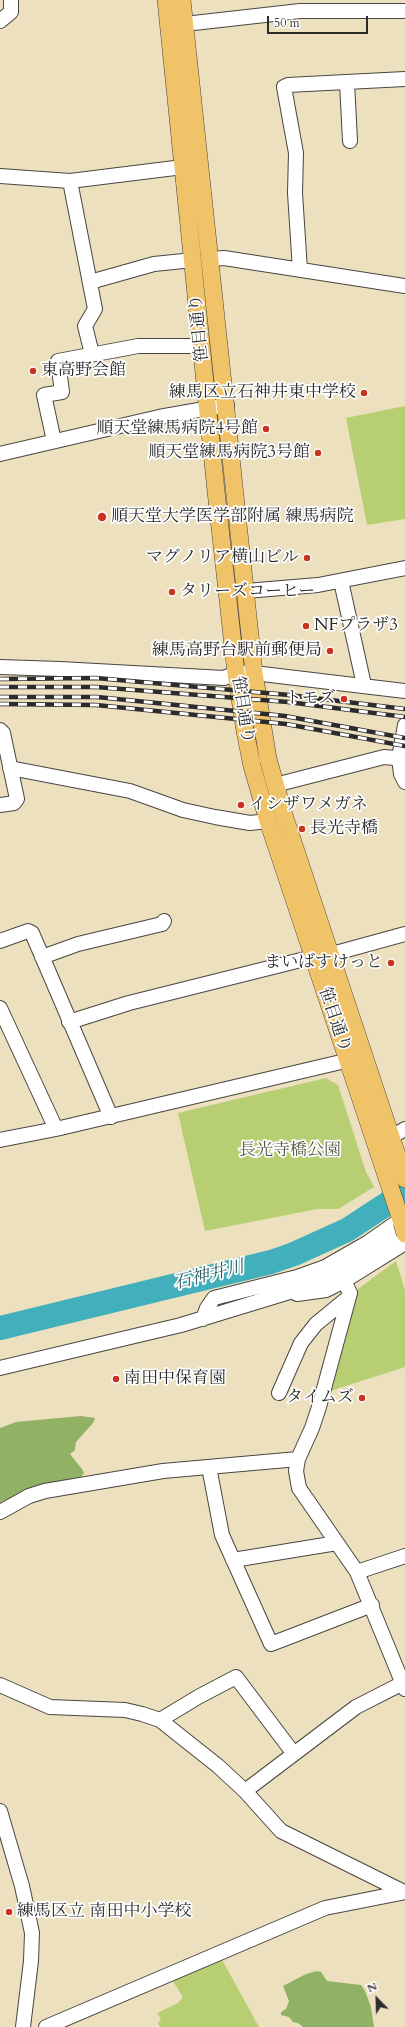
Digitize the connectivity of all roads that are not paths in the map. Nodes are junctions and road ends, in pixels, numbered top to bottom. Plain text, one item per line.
1 (11, 0) edge
2 (166, 0) edge
3 (182, 0) edge
4 (405, 11) edge
5 (0, 21) edge
6 (185, 24) junction
7 (405, 79) edge
8 (348, 82) junction
9 (350, 141) dead end
10 (183, 167) junction
11 (0, 176) edge
12 (70, 181) junction
13 (211, 259) junction
14 (193, 260) junction
15 (300, 270) junction
16 (90, 282) junction
17 (405, 286) edge
18 (202, 346) junction
19 (92, 354) junction
20 (227, 405) junction
21 (208, 407) junction
22 (54, 441) junction
23 (0, 454) edge
24 (405, 568) edge
25 (342, 581) junction
26 (246, 591) junction
27 (0, 668) edge
28 (236, 673) junction
29 (254, 673) junction
30 (364, 685) junction
31 (405, 691) edge
32 (405, 725) edge
33 (0, 730) edge
34 (402, 759) edge
35 (10, 768) junction
36 (405, 782) edge
37 (275, 785) junction
38 (0, 805) edge
39 (268, 821) junction
40 (164, 921) dead end
41 (405, 934) edge
42 (0, 941) edge
43 (332, 954) junction
44 (42, 957) junction
45 (312, 957) junction
46 (0, 1008) edge
47 (69, 1022) junction
48 (365, 1057) junction
49 (348, 1061) junction
50 (111, 1117) junction
51 (56, 1129) junction
52 (398, 1133) edge
53 (0, 1140) edge
54 (403, 1174) edge
55 (402, 1225) edge
56 (405, 1243) edge
57 (344, 1281) junction
58 (271, 1297) junction
59 (348, 1297) junction
60 (203, 1319) junction
61 (0, 1368) edge
62 (279, 1393) dead end
63 (298, 1459) junction
64 (209, 1466) junction
65 (0, 1512) edge
66 (337, 1543) junction
67 (405, 1556) edge
68 (233, 1560) junction
69 (357, 1572) junction
70 (372, 1606) junction
71 (0, 1685) edge
72 (404, 1686) edge
73 (160, 1720) junction
74 (294, 1754) junction
75 (245, 1791) junction
76 (0, 1811) edge
77 (404, 1892) edge
78 (23, 2027) edge
79 (46, 2027) edge

1 - 5 street
2 - 10 main road, 笹目通り
3 - 6 main road, 笹目通り
4 - 6 street
6 - 13 main road, 笹目通り
7 - 8 street
8 - 9 street
8 - 15 street
10 - 12 street
10 - 14 main road, 笹目通り
11 - 12 street
12 - 16 street
13 - 15 street
13 - 20 main road, 笹目通り
14 - 16 street
14 - 18 main road, 笹目通り
15 - 17 street
16 - 19 street
18 - 19 street
18 - 21 main road, 笹目通り
19 - 22 street
20 - 21 street
20 - 26 main road, 笹目通り
21 - 22 street
21 - 28 main road, 笹目通り
22 - 23 street
24 - 25 street
25 - 26 street
25 - 30 street
26 - 29 main road, 笹目通り
27 - 28 street
28 - 29 street
28 - 39 main road, 笹目通り
29 - 30 street
29 - 37 main road, 笹目通り
30 - 31 street
32 - 34 street
33 - 35 street
34 - 36 street
34 - 37 street
35 - 38 street
35 - 39 street
37 - 43 main road, 笹目通り
39 - 45 main road, 笹目通り
40 - 44 street
41 - 43 street
42 - 44 street
43 - 48 main road, 笹目通り
44 - 47 street
45 - 47 street
45 - 49 main road, 笹目通り
46 - 51 street
47 - 50 street
48 - 49 street
48 - 52 main road, 笹目通り
49 - 50 street
49 - 55 main road, 笹目通り
50 - 51 street
51 - 53 street
52 - 54 main road, 笹目通り
55 - 58 street
55 - 60 street
56 - 57 street
57 - 58 street
57 - 59 street
58 - 60 street
59 - 62 street
59 - 63 street
60 - 61 street
63 - 64 street
63 - 66 street
64 - 65 street
64 - 68 street
66 - 68 street
66 - 69 street
67 - 69 street
68 - 70 street
69 - 70 street
70 - 72 street
71 - 73 street
72 - 74 street
73 - 74 street
73 - 75 street
74 - 75 street
75 - 77 street
76 - 78 street
77 - 79 street

